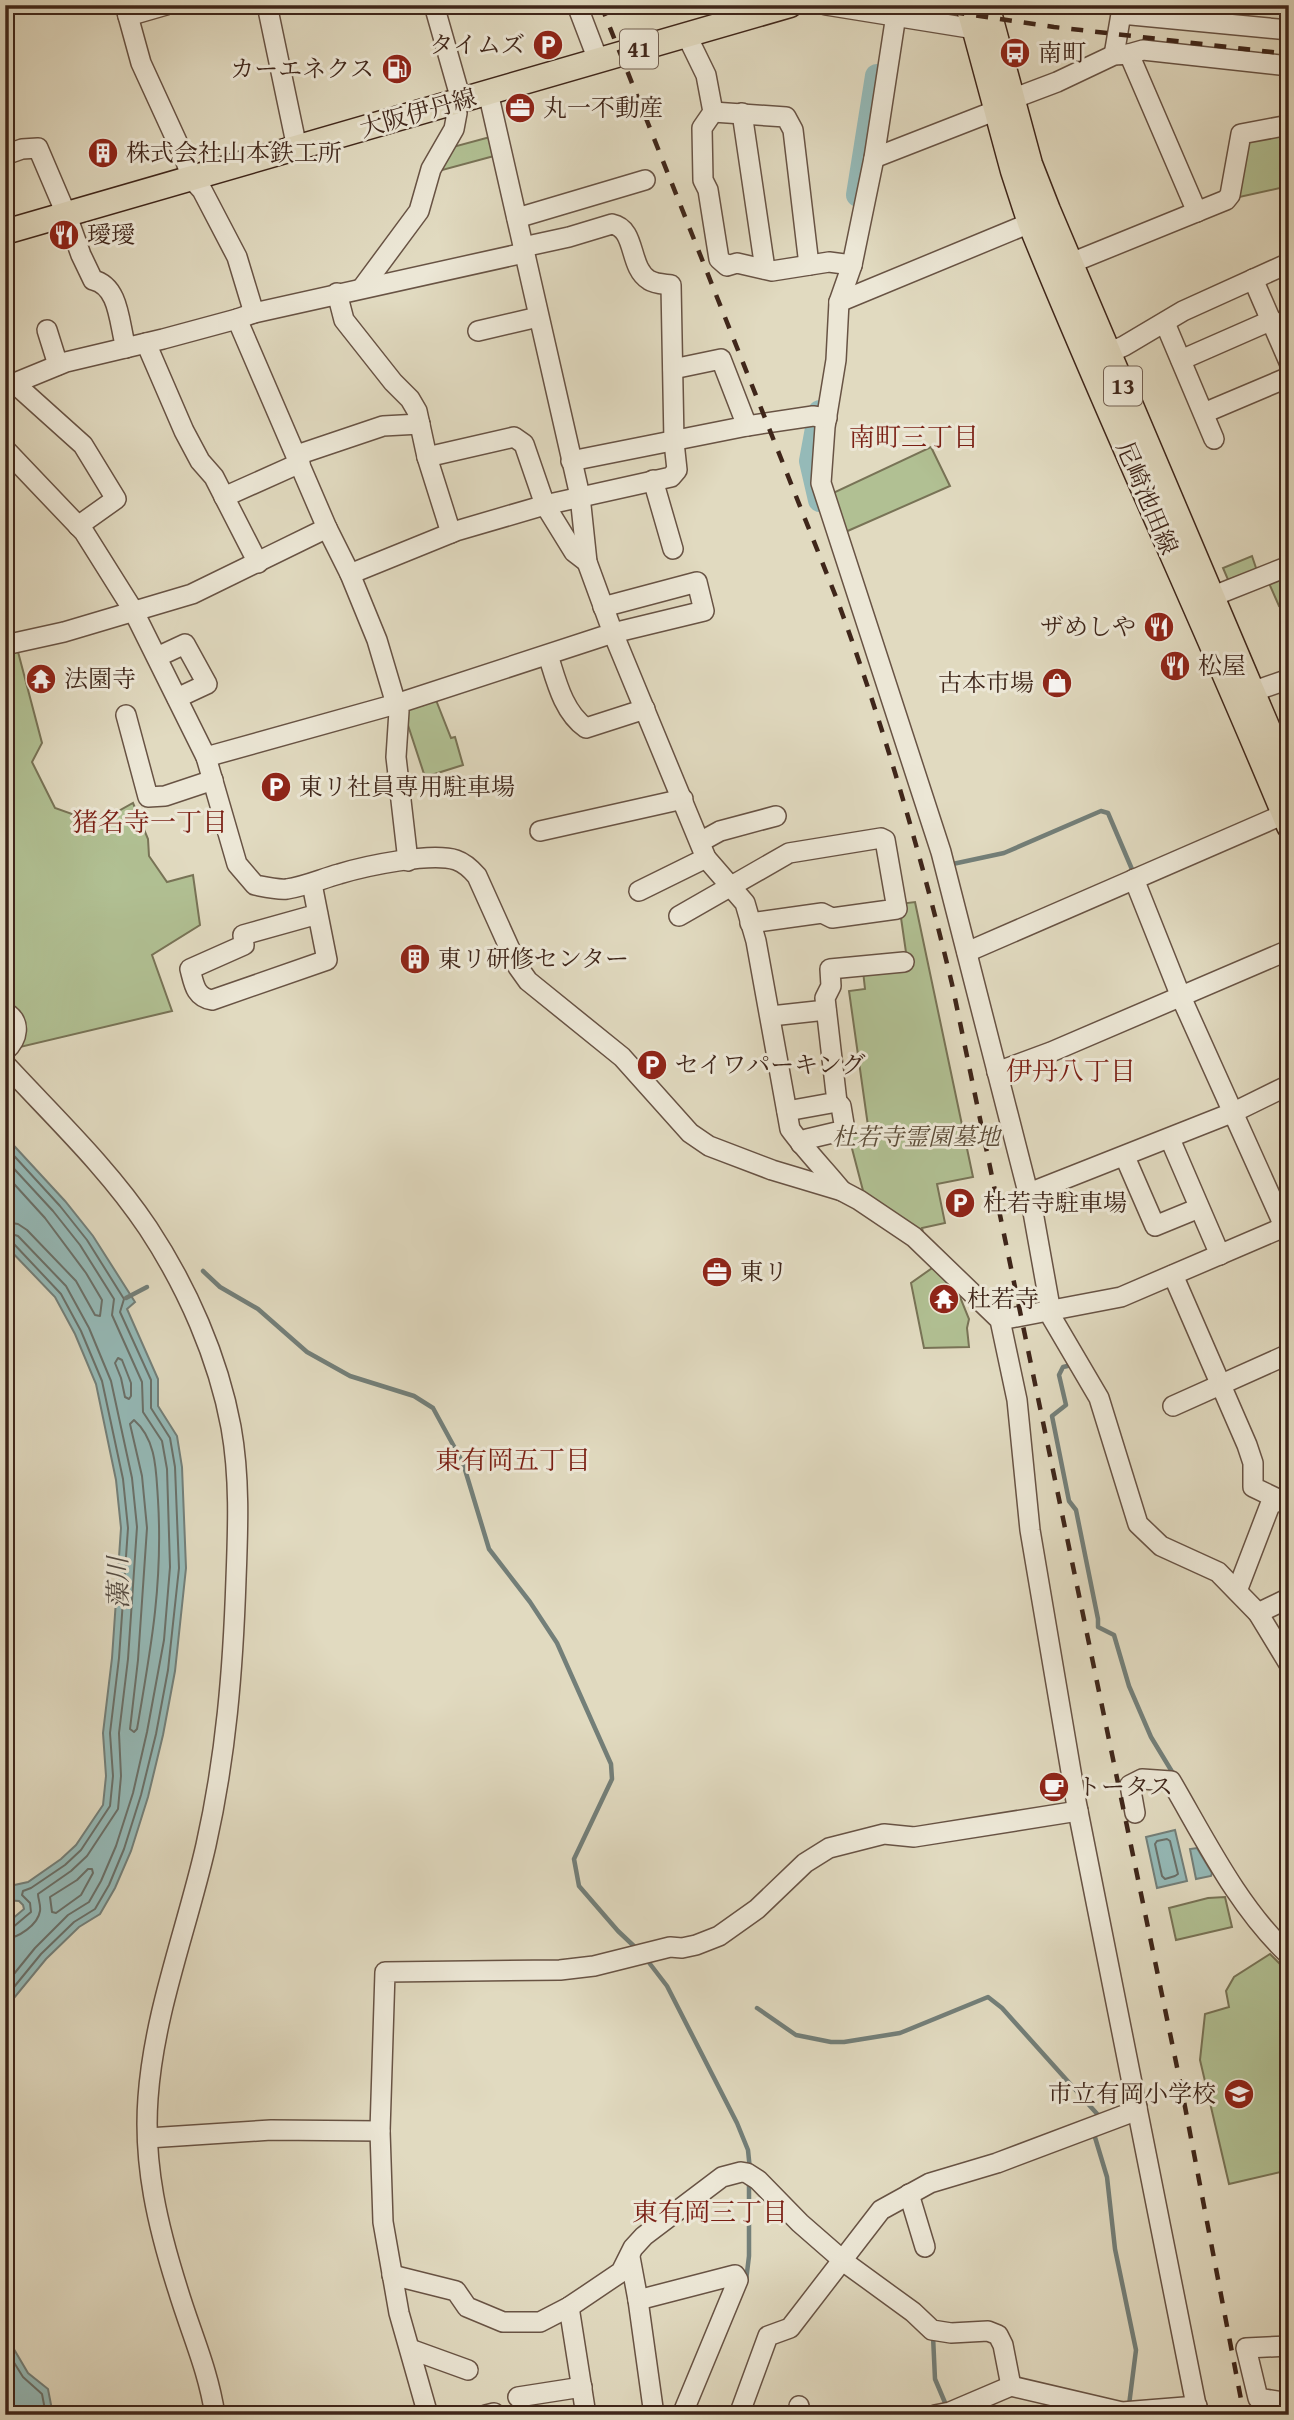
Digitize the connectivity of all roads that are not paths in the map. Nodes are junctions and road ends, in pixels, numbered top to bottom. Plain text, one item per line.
1 (166, 5) edge
2 (267, 5) edge
3 (433, 5) edge
4 (577, 5) edge
5 (790, 5) edge
6 (826, 5) edge
7 (968, 5) edge
8 (987, 5) edge
9 (127, 11) edge
10 (896, 15) junction
11 (975, 29) junction
12 (1289, 30) edge
13 (687, 36) junction
14 (1121, 55) junction
15 (598, 61) junction
16 (1289, 66) edge
17 (488, 92) junction
18 (458, 101) junction
19 (1004, 104) junction
20 (713, 112) junction
21 (742, 113) junction
22 (1289, 125) edge
23 (297, 148) junction
24 (5, 155) edge
25 (874, 158) junction
26 (192, 178) junction
27 (645, 180) dead end
28 (1197, 212) junction
29 (67, 215) junction
30 (517, 218) junction
31 (1030, 223) junction
32 (5, 232) edge
33 (523, 250) junction
34 (1289, 263) edge
35 (1070, 264) junction
36 (809, 265) junction
37 (852, 265) junction
38 (765, 269) junction
39 (1253, 279) junction
40 (362, 288) junction
41 (337, 293) junction
42 (839, 302) junction
43 (246, 316) junction
44 (538, 317) junction
45 (1272, 320) junction
46 (1165, 323) junction
47 (47, 330) dead end
48 (478, 331) dead end
49 (146, 343) junction
50 (126, 348) junction
51 (1099, 357) junction
52 (1181, 360) junction
53 (1289, 362) edge
54 (58, 365) junction
55 (673, 369) junction
56 (1289, 377) edge
57 (10, 385) edge
58 (1204, 413) junction
59 (827, 418) junction
60 (420, 424) junction
61 (747, 426) junction
62 (1214, 439) dead end
63 (674, 442) junction
64 (5, 449) edge
65 (427, 457) junction
66 (299, 459) junction
67 (571, 461) junction
68 (653, 480) junction
69 (580, 496) junction
70 (224, 497) junction
71 (545, 505) junction
72 (78, 526) junction
73 (327, 528) junction
74 (450, 533) junction
75 (675, 540) dead end
76 (587, 562) junction
77 (258, 563) junction
78 (1289, 566) edge
79 (350, 574) junction
80 (1211, 597) junction
81 (603, 607) junction
82 (133, 610) junction
83 (613, 633) junction
84 (5, 645) edge
85 (548, 654) junction
86 (157, 657) junction
87 (1289, 679) edge
88 (1243, 695) junction
89 (177, 698) junction
90 (396, 704) junction
91 (645, 709) junction
92 (126, 715) dead end
93 (205, 757) junction
94 (1289, 778) edge
95 (212, 780) junction
96 (683, 799) junction
97 (776, 816) dead end
98 (1287, 818) edge
99 (540, 831) dead end
100 (703, 850) junction
101 (408, 861) junction
102 (1134, 879) junction
103 (312, 884) junction
104 (732, 887) junction
105 (639, 891) dead end
106 (318, 914) junction
107 (679, 916) dead end
108 (750, 923) junction
109 (1289, 950) edge
110 (967, 953) junction
111 (904, 962) dead end
112 (1181, 997) junction
113 (825, 1010) junction
114 (5, 1012) edge
115 (771, 1016) junction
116 (5, 1051) edge
117 (5, 1064) edge
118 (997, 1072) junction
119 (1289, 1085) edge
120 (837, 1102) junction
121 (786, 1111) junction
122 (1234, 1112) junction
123 (1170, 1139) junction
124 (801, 1144) junction
125 (1125, 1157) junction
126 (842, 1191) junction
127 (1029, 1193) junction
128 (1199, 1208) junction
129 (1287, 1230) edge
130 (1220, 1255) junction
131 (1173, 1275) junction
132 (1052, 1308) junction
133 (1000, 1320) junction
134 (1289, 1354) edge
135 (1219, 1385) junction
136 (1173, 1406) dead end
137 (1284, 1498) edge
138 (1237, 1591) junction
139 (1289, 1598) edge
140 (1258, 1613) junction
141 (1289, 1664) edge
142 (1078, 1811) junction
143 (1135, 1813) dead end
144 (1289, 1955) edge
145 (1137, 2107) junction
146 (380, 2131) junction
147 (148, 2138) junction
148 (909, 2194) junction
149 (925, 2247) dead end
150 (630, 2257) junction
151 (842, 2260) junction
152 (392, 2274) junction
153 (638, 2300) junction
154 (569, 2307) junction
155 (1289, 2346) edge
156 (410, 2349) junction
157 (468, 2370) dead end
158 (1011, 2386) junction
159 (582, 2387) junction
160 (518, 2397) dead end
161 (1289, 2403) edge
162 (1198, 2410) edge
163 (945, 2414) edge
164 (215, 2415) edge
165 (428, 2415) edge
166 (586, 2415) edge
167 (654, 2415) edge
168 (682, 2415) edge
169 (738, 2415) edge

1 - 9 street
2 - 23 street
3 - 18 street
4 - 15 street
5 - 13 main road, 大阪伊丹線 / 41
6 - 10 street
7 - 11 main road, 尼崎池田線 / 13
8 - 19 main road, 尼崎池田線 / 13
9 - 26 street
10 - 11 street
10 - 25 street
11 - 19 main road, 尼崎池田線 / 13
12 - 14 street
13 - 15 main road, 大阪伊丹線 / 41
13 - 20 street
14 - 16 street
14 - 19 street
14 - 28 street
15 - 17 main road, 大阪伊丹線 / 41
17 - 18 main road, 大阪伊丹線 / 41
17 - 30 street
18 - 23 main road, 大阪伊丹線 / 41
18 - 40 street
19 - 25 street
19 - 31 main road, 尼崎池田線 / 13
19 - 35 main road, 尼崎池田線 / 13
20 - 21 street
20 - 38 street
21 - 36 street
21 - 38 street
22 - 28 street
23 - 26 main road, 大阪伊丹線 / 41
24 - 29 street
25 - 37 street
26 - 29 main road, 大阪伊丹線 / 41
26 - 43 street
27 - 30 street
28 - 35 street
29 - 32 main road, 大阪伊丹線 / 41
29 - 50 street
30 - 33 street
31 - 42 street
31 - 51 main road, 尼崎池田線 / 13
33 - 40 street
33 - 44 street
33 - 55 street
34 - 39 street
35 - 51 main road, 尼崎池田線 / 13
36 - 37 street
36 - 38 street
37 - 42 street
39 - 45 street
39 - 46 street
40 - 41 street
41 - 43 street
41 - 60 street
42 - 59 street
43 - 49 street
43 - 66 street
44 - 48 street
44 - 67 street
45 - 52 street
45 - 53 street
46 - 51 street
46 - 52 street
47 - 54 street
49 - 50 street
49 - 70 street
50 - 54 street
51 - 80 main road, 尼崎池田線 / 13
51 - 88 main road, 尼崎池田線 / 13
52 - 58 street
54 - 57 street
55 - 61 street
55 - 63 street
56 - 58 street
57 - 72 street
58 - 62 street
59 - 61 street
59 - 110 street
60 - 65 street
60 - 66 street
61 - 63 street
63 - 67 street
63 - 68 street
64 - 72 street
65 - 71 street
65 - 74 street
66 - 70 street
66 - 73 street
67 - 69 street
68 - 69 street
68 - 75 street
69 - 71 street
69 - 76 street
70 - 77 street
71 - 74 street
71 - 76 street
72 - 82 street
73 - 77 street
73 - 79 street
74 - 79 street
76 - 81 street
77 - 82 street
78 - 80 street
79 - 90 street
80 - 88 main road, 尼崎池田線 / 13
81 - 83 street
81 - 83 street
82 - 84 street
82 - 86 street
83 - 85 street
83 - 91 street
85 - 90 street
85 - 91 street
86 - 89 street
86 - 89 street
87 - 88 street
88 - 94 main road, 尼崎池田線 / 13
88 - 98 main road, 尼崎池田線 / 13
89 - 93 street
90 - 93 street
90 - 101 street
91 - 96 street
92 - 95 street
93 - 95 street
95 - 103 street
96 - 99 street
96 - 100 street
97 - 100 street
98 - 102 street
100 - 104 street
100 - 105 street
101 - 103 street
101 - 126 street
102 - 110 street
102 - 112 street
103 - 106 street
104 - 107 street
104 - 108 street
104 - 108 street
106 - 106 street
108 - 115 street
109 - 112 street
110 - 118 street
111 - 113 street
112 - 118 street
112 - 122 street
113 - 115 street
113 - 120 street
114 - 116 street
115 - 121 street
117 - 147 street
118 - 127 street
119 - 122 street
120 - 121 street
120 - 124 street
121 - 124 street
122 - 123 street
122 - 129 street
123 - 125 street
123 - 128 street
124 - 126 street
125 - 127 street
125 - 128 street
126 - 133 street
127 - 132 street
128 - 130 street
129 - 130 street
130 - 131 street
131 - 132 street
131 - 135 street
132 - 133 street
132 - 138 street
133 - 142 street
134 - 135 street
135 - 136 street
135 - 137 street
137 - 138 street
138 - 140 street
139 - 140 street
140 - 141 street
142 - 145 street
142 - 146 street
143 - 144 street
145 - 148 street
145 - 162 street
146 - 147 street
146 - 152 street
147 - 164 street
148 - 149 street
148 - 151 street
150 - 151 street
150 - 153 street
150 - 154 street
151 - 158 street
151 - 169 street
152 - 154 street
152 - 156 street
153 - 167 street
153 - 168 street
154 - 159 street
155 - 161 street
156 - 157 street
156 - 165 street
158 - 162 street
158 - 163 street
159 - 160 street
159 - 166 street

